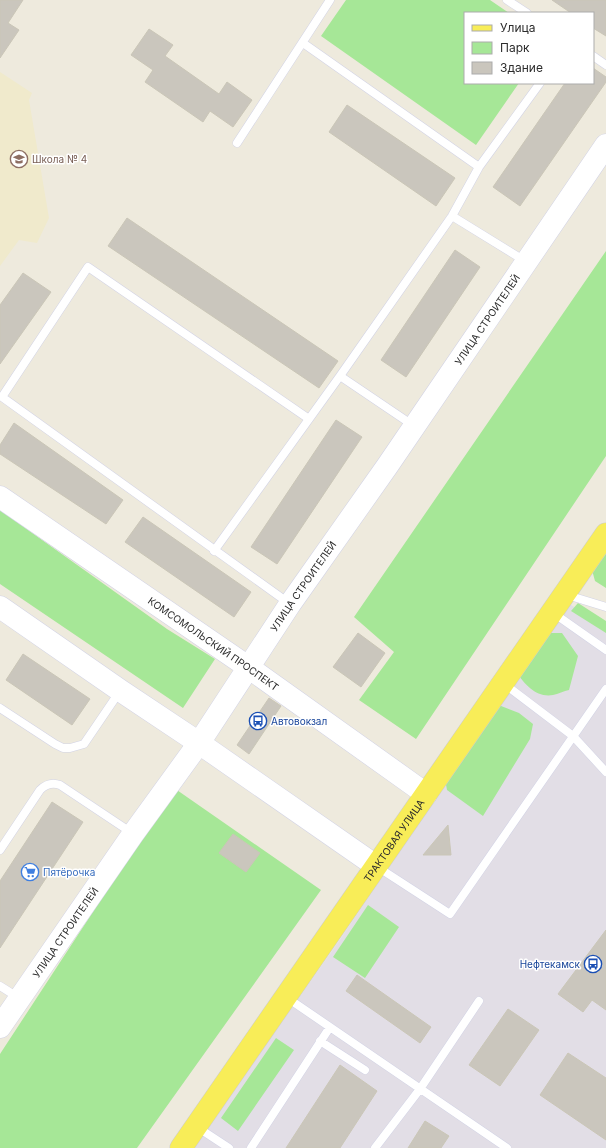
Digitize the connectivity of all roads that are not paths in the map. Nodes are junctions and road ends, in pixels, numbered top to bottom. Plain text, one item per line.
1 (330, 0) edge
2 (507, 0) edge
3 (525, 12) edge
4 (303, 43) junction
5 (594, 57) edge
6 (606, 64) edge
7 (539, 84) edge
8 (237, 143) dead end
9 (606, 145) edge
10 (479, 167) junction
11 (452, 216) junction
12 (526, 261) junction
13 (340, 376) junction
14 (309, 419) junction
15 (414, 426) junction
16 (0, 497) edge
17 (606, 534) edge
18 (214, 550) junction
19 (564, 594) junction
20 (290, 604) junction
21 (0, 607) edge
22 (606, 607) edge
23 (552, 612) junction
24 (606, 650) edge
25 (248, 667) junction
26 (502, 683) junction
27 (606, 689) edge
28 (121, 691) junction
29 (0, 708) edge
30 (573, 736) junction
31 (199, 743) junction
32 (606, 772) edge
33 (426, 794) junction
34 (132, 834) junction
35 (0, 850) edge
36 (376, 866) junction
37 (0, 986) edge
38 (285, 997) junction
39 (20, 999) junction
40 (479, 1001) dead end
41 (0, 1027) edge
42 (330, 1027) junction
43 (320, 1041) junction
44 (365, 1070) dead end
45 (420, 1089) junction
46 (196, 1127) junction
47 (181, 1148) edge
48 (229, 1148) edge
49 (251, 1148) edge
50 (375, 1148) edge
51 (507, 1148) edge

1 - 4 lane
2 - 3 lane
4 - 8 lane
4 - 10 lane
5 - 6 lane
7 - 10 lane
9 - 12 main road, УЛИЦА СТРОИТЕЛЕЙ
10 - 11 lane
11 - 12 lane
11 - 13 lane
12 - 15 main road, УЛИЦА СТРОИТЕЛЕЙ
13 - 14 lane
13 - 15 lane
14 - 18 lane
14 - 18 lane
15 - 20 main road, УЛИЦА СТРОИТЕЛЕЙ
16 - 25 main road, КОМСОМОЛЬСКИЙ ПРОСПЕКТ
17 - 19 main road, ТРАКТОВАЯ УЛИЦА
18 - 20 lane
19 - 22 lane
19 - 23 main road, ТРАКТОВАЯ УЛИЦА
20 - 25 main road, УЛИЦА СТРОИТЕЛЕЙ
21 - 28 main road
23 - 24 lane
23 - 26 main road, ТРАКТОВАЯ УЛИЦА
25 - 31 main road, УЛИЦА СТРОИТЕЛЕЙ
25 - 33 main road, КОМСОМОЛЬСКИЙ ПРОСПЕКТ
26 - 30 lane
26 - 33 main road, ТРАКТОВАЯ УЛИЦА
27 - 30 lane
28 - 29 lane
28 - 31 main road
30 - 32 lane
30 - 36 lane
31 - 34 main road, УЛИЦА СТРОИТЕЛЕЙ
31 - 36 main road
33 - 36 main road, ТРАКТОВАЯ УЛИЦА
34 - 35 lane
34 - 39 main road, УЛИЦА СТРОИТЕЛЕЙ
36 - 38 main road, ТРАКТОВАЯ УЛИЦА
37 - 39 lane
38 - 42 lane
38 - 46 main road, ТРАКТОВАЯ УЛИЦА
39 - 41 main road, УЛИЦА СТРОИТЕЛЕЙ
40 - 45 lane
42 - 43 lane
42 - 45 lane
43 - 44 lane
43 - 49 lane
45 - 50 lane
45 - 51 lane
46 - 47 main road, ТРАКТОВАЯ УЛИЦА
46 - 48 lane

